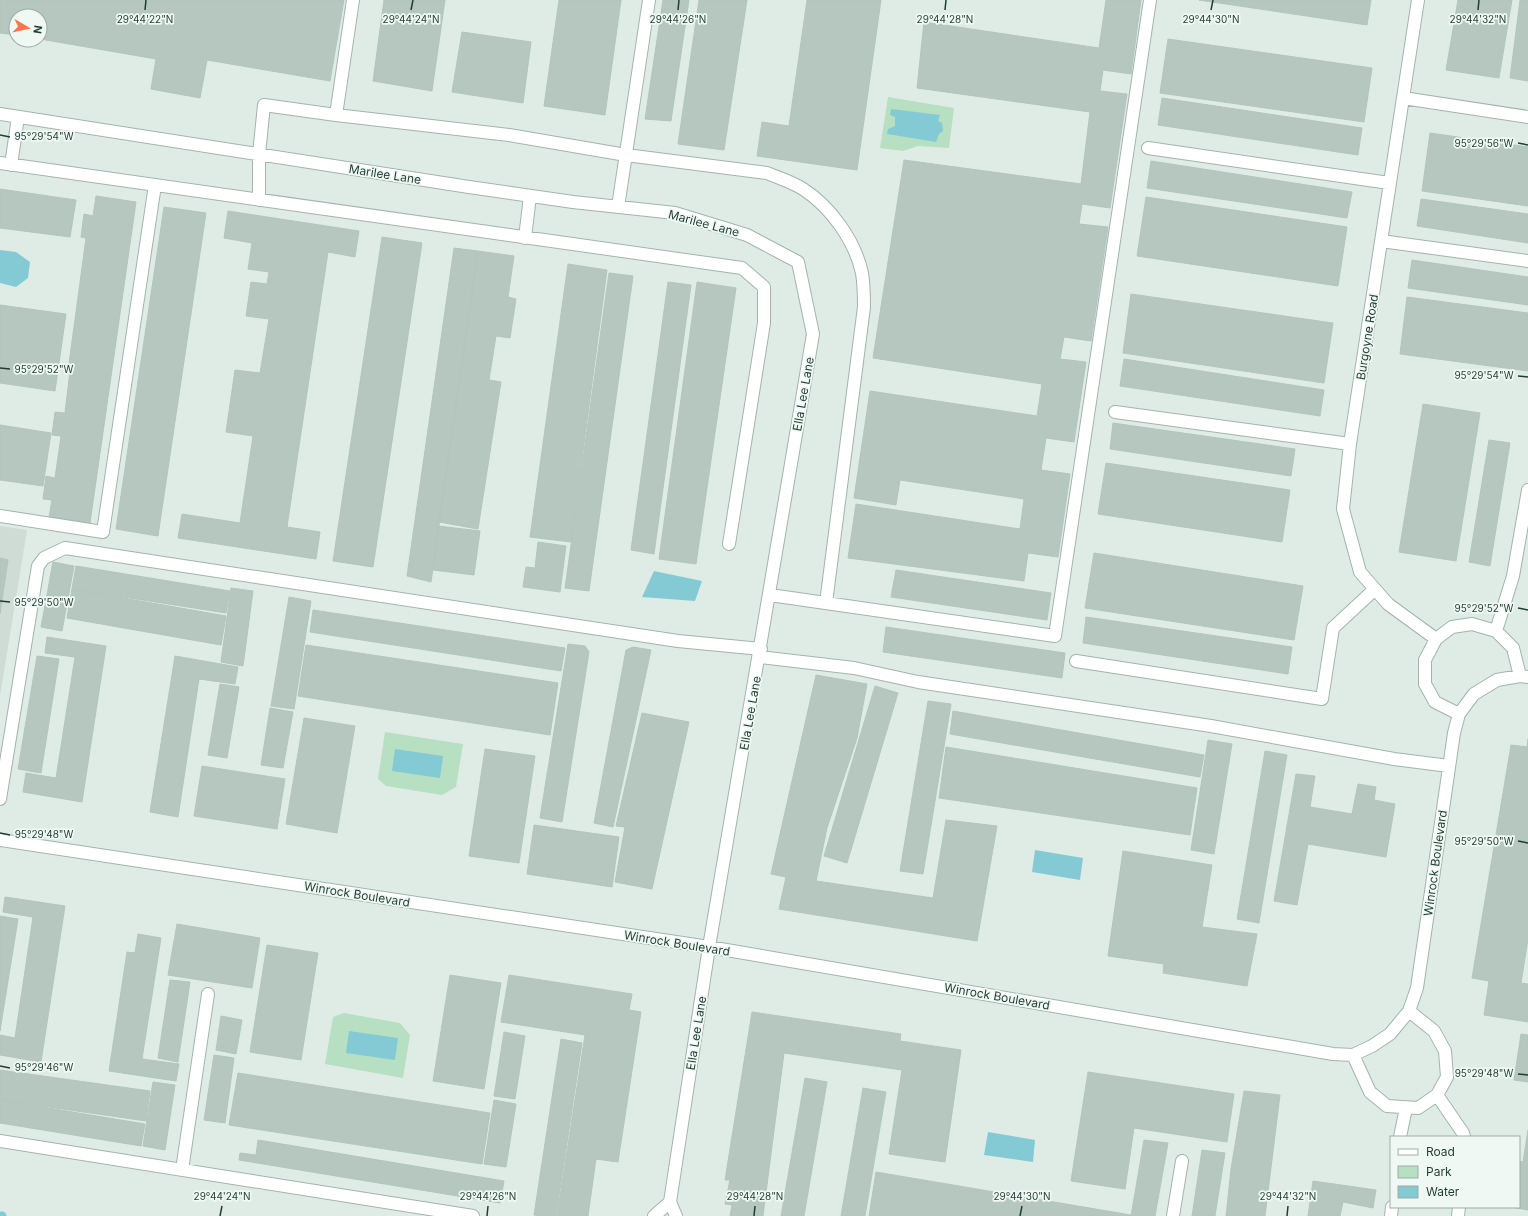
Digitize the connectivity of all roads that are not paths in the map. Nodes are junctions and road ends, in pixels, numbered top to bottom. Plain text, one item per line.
1 (353, 0) edge
2 (649, 0) edge
3 (1150, 0) edge
4 (1418, 0) edge
5 (1403, 98) junction
6 (0, 114) edge
7 (336, 115) junction
8 (18, 117) junction
9 (1528, 117) edge
10 (1148, 148) dead end
11 (259, 154) junction
12 (626, 154) junction
13 (6, 164) edge
14 (1389, 183) junction
15 (155, 185) junction
16 (530, 196) junction
17 (259, 200) junction
18 (618, 207) junction
19 (525, 238) junction
20 (1381, 242) junction
21 (766, 245) joint
22 (1528, 261) edge
23 (1115, 412) dead end
24 (1350, 444) junction
25 (1528, 490) edge
26 (0, 516) edge
27 (1526, 516) edge
28 (729, 544) dead end
29 (1375, 589) junction
30 (770, 595) junction
31 (826, 603) junction
32 (1496, 631) junction
33 (1436, 639) junction
34 (760, 653) junction
35 (1076, 661) dead end
36 (1524, 676) edge
37 (1459, 714) junction
38 (1449, 766) junction
39 (0, 799) edge
40 (0, 840) edge
41 (709, 947) junction
42 (208, 994) dead end
43 (1409, 1012) junction
44 (1353, 1054) junction
45 (1437, 1095) junction
46 (1406, 1108) junction
47 (1400, 1136) edge
48 (1464, 1136) edge
49 (0, 1141) edge
50 (1182, 1161) dead end
51 (182, 1170) junction
52 (670, 1202) junction
53 (474, 1216) edge
54 (654, 1216) edge
55 (676, 1216) edge
56 (1173, 1216) edge

1 - 7 street
2 - 12 street
3 - 31 street
4 - 5 street, Burgoyne Road
5 - 9 street
5 - 14 street, Burgoyne Road
6 - 8 street, Marilee Lane
7 - 11 street
7 - 12 street
8 - 11 street, Marilee Lane
8 - 13 street
10 - 14 street
11 - 16 street, Marilee Lane
11 - 17 street
12 - 18 street
12 - 31 street
13 - 15 street
14 - 20 street, Burgoyne Road
15 - 17 street
15 - 26 street
16 - 18 street, Marilee Lane
16 - 19 street
17 - 19 street
18 - 21 street, Marilee Lane
19 - 28 street
20 - 22 street
20 - 24 street, Burgoyne Road
21 - 30 street, Ella Lee Lane
23 - 24 street
24 - 29 street, Burgoyne Road
25 - 27 street
27 - 32 street
29 - 33 street, Burgoyne Road
29 - 35 street
30 - 31 street
30 - 34 street, Ella Lee Lane
32 - 33 street, Winrock Boulevard
32 - 36 street, Winrock Boulevard
33 - 37 street, Winrock Boulevard
34 - 38 street
34 - 39 street
34 - 41 street, Ella Lee Lane
36 - 37 street, Winrock Boulevard
37 - 38 street, Winrock Boulevard
38 - 43 street, Winrock Boulevard
40 - 41 street, Winrock Boulevard
41 - 44 street, Winrock Boulevard
41 - 52 street, Ella Lee Lane
42 - 51 street
43 - 44 street, Winrock Boulevard
43 - 45 street
44 - 46 street
45 - 46 street
45 - 48 street
46 - 47 street
49 - 51 street
50 - 56 street
51 - 53 street
52 - 54 street
52 - 55 street

